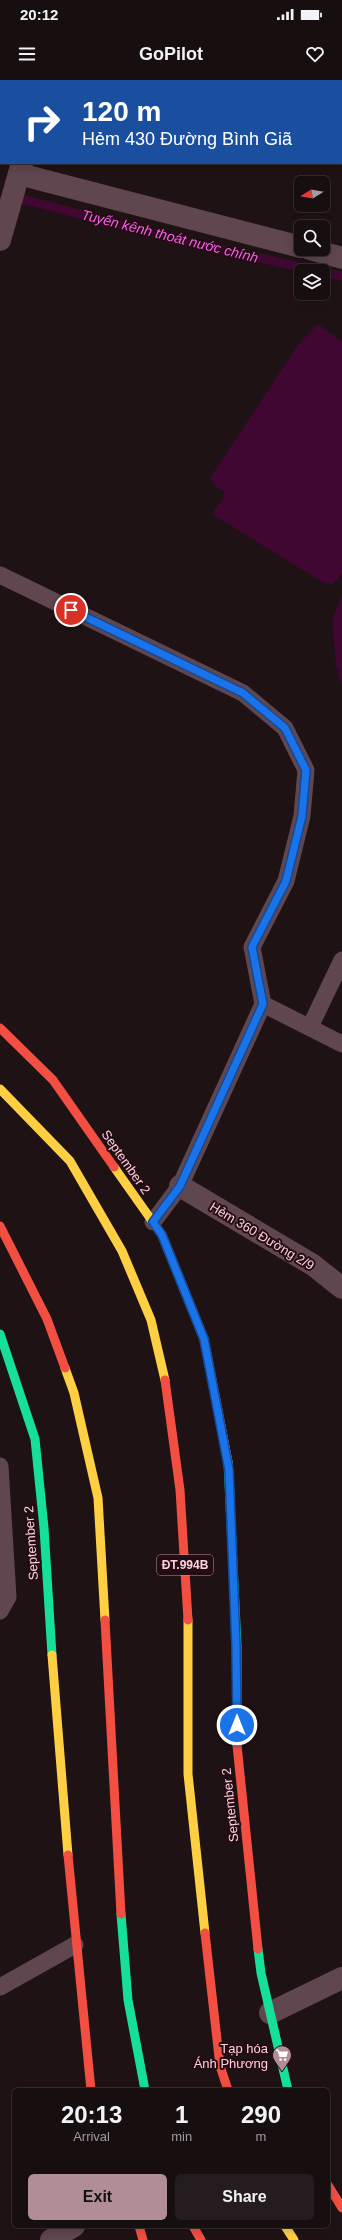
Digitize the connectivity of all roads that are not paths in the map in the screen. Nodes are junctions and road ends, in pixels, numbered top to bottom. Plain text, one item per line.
1 (21, 168) edge
2 (0, 240) edge
3 (294, 245) edge
4 (330, 255) edge
5 (342, 258) edge
6 (0, 575) edge
7 (342, 960) edge
8 (263, 1004) junction
9 (0, 1028) edge
10 (310, 1028) junction
11 (342, 1044) edge
12 (0, 1089) edge
13 (180, 1186) junction
14 (153, 1222) junction
15 (0, 1226) edge
16 (342, 1288) edge
17 (0, 1334) edge
18 (0, 1466) edge
19 (0, 1611) edge
20 (75, 1945) junction
21 (342, 1978) edge
22 (0, 1987) edge
23 (270, 2013) junction
24 (91, 2088) edge
25 (145, 2088) edge
26 (227, 2088) edge
27 (288, 2088) edge
28 (330, 2188) edge
29 (342, 2208) edge
30 (71, 2228) edge
31 (140, 2228) edge
32 (194, 2228) edge
33 (286, 2228) edge
34 (51, 2240) edge
35 (143, 2240) edge
36 (201, 2240) edge
37 (294, 2240) edge

1 - 2 street
1 - 3 street
4 - 5 street
6 - 8 lane
7 - 10 lane
8 - 10 lane
8 - 13 lane
9 - 14 main road, September 2
10 - 11 lane
12 - 26 main road, ĐT.994B
13 - 14 lane
13 - 16 street, Hẻm 360 Đường 2/9
14 - 23 main road, September 2
15 - 25 main road
17 - 20 main road, September 2
18 - 19 lane
20 - 22 lane
20 - 24 main road, September 2
21 - 23 street
23 - 27 main road, September 2
28 - 29 main road
30 - 34 street
31 - 35 main road
32 - 36 main road
33 - 37 main road

